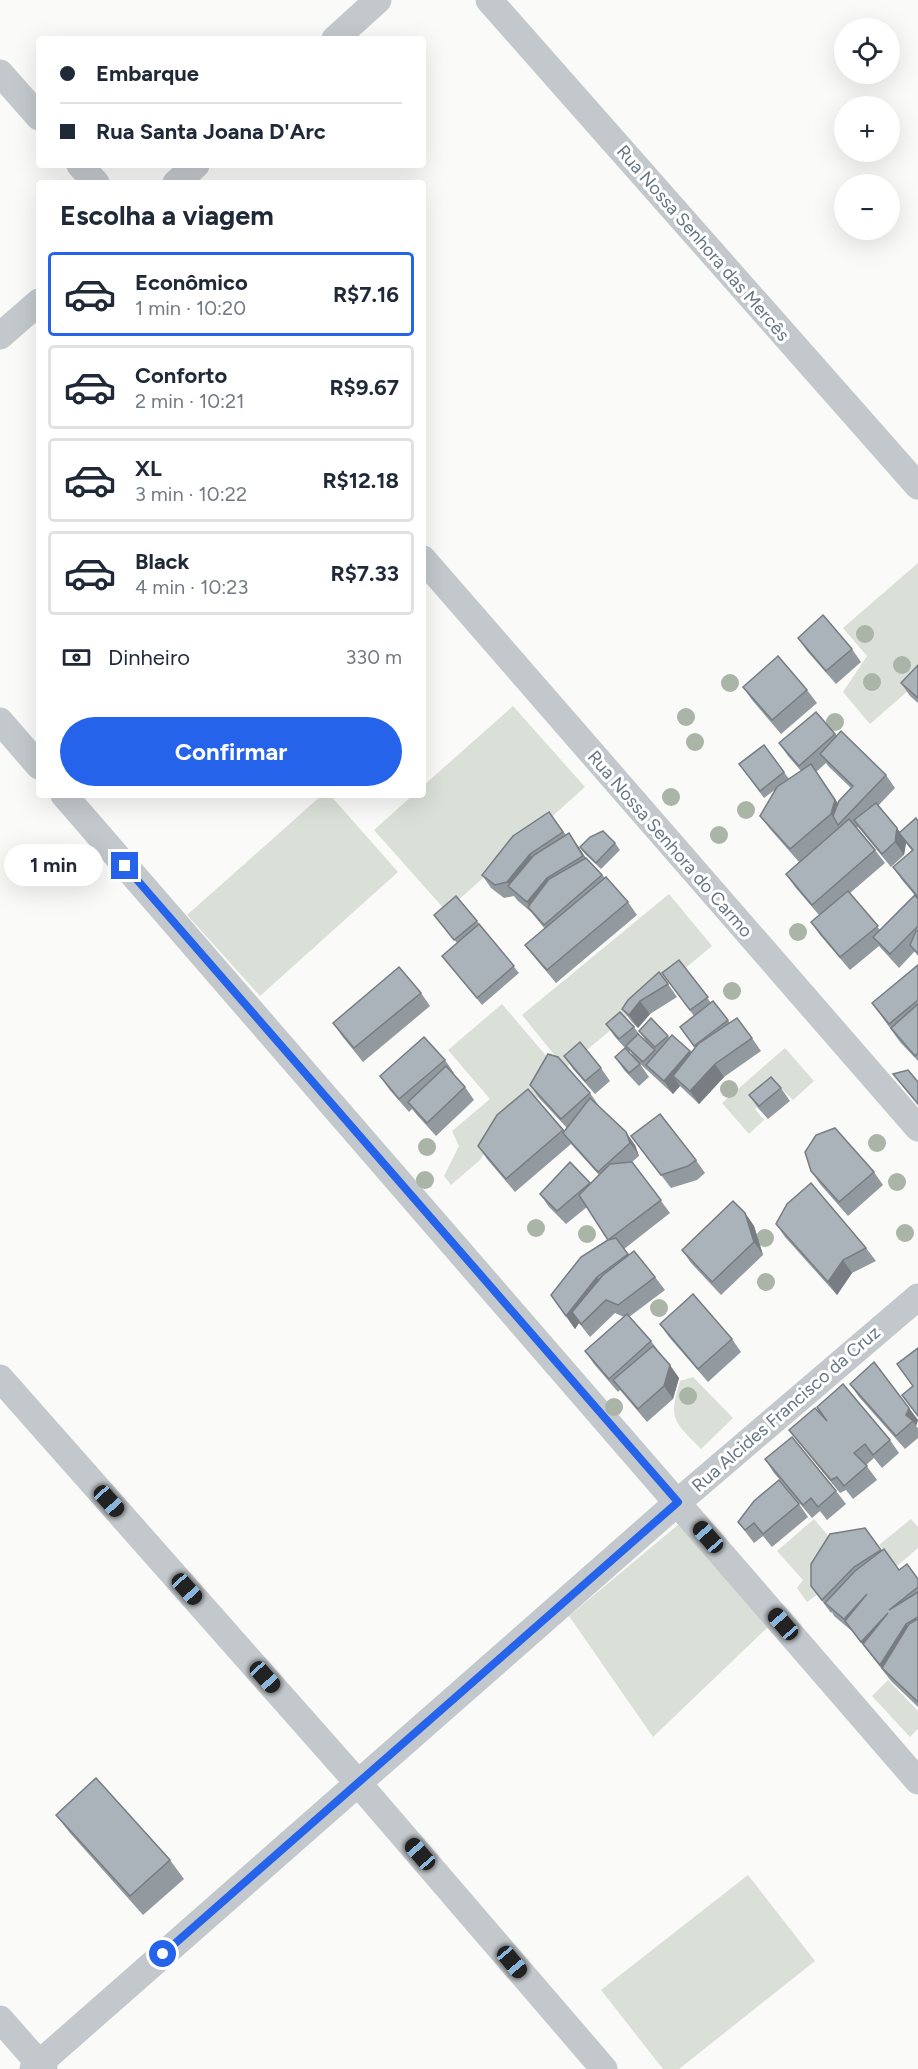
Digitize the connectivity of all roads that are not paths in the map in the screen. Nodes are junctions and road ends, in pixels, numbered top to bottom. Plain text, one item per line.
1 (378, 0) edge
2 (489, 0) edge
3 (338, 36) edge
4 (0, 73) edge
5 (36, 114) edge
6 (83, 168) edge
7 (193, 168) edge
8 (93, 180) edge
9 (179, 180) edge
10 (36, 305) edge
11 (0, 336) edge
12 (918, 486) edge
13 (426, 562) edge
14 (0, 721) edge
15 (36, 763) edge
16 (67, 798) edge
17 (918, 1128) edge
18 (918, 1297) edge
19 (0, 1378) edge
20 (678, 1502) junction
21 (918, 1781) edge
22 (358, 1783) junction
23 (0, 2019) edge
24 (39, 2067) edge
25 (604, 2069) edge

1 - 3 street
2 - 12 street, Rua Nossa Senhora das Mercês
4 - 5 street
6 - 8 street
7 - 9 street
10 - 11 street
13 - 17 street, Rua Nossa Senhora do Carmo
14 - 15 street
16 - 20 street
18 - 20 street, Rua Alcides Francisco da Cruz
19 - 22 street
20 - 21 street
20 - 22 street, Rua Alcides Francisco da Cruz
22 - 24 street, Rua Alcides Francisco da Cruz
22 - 25 street
23 - 24 street

